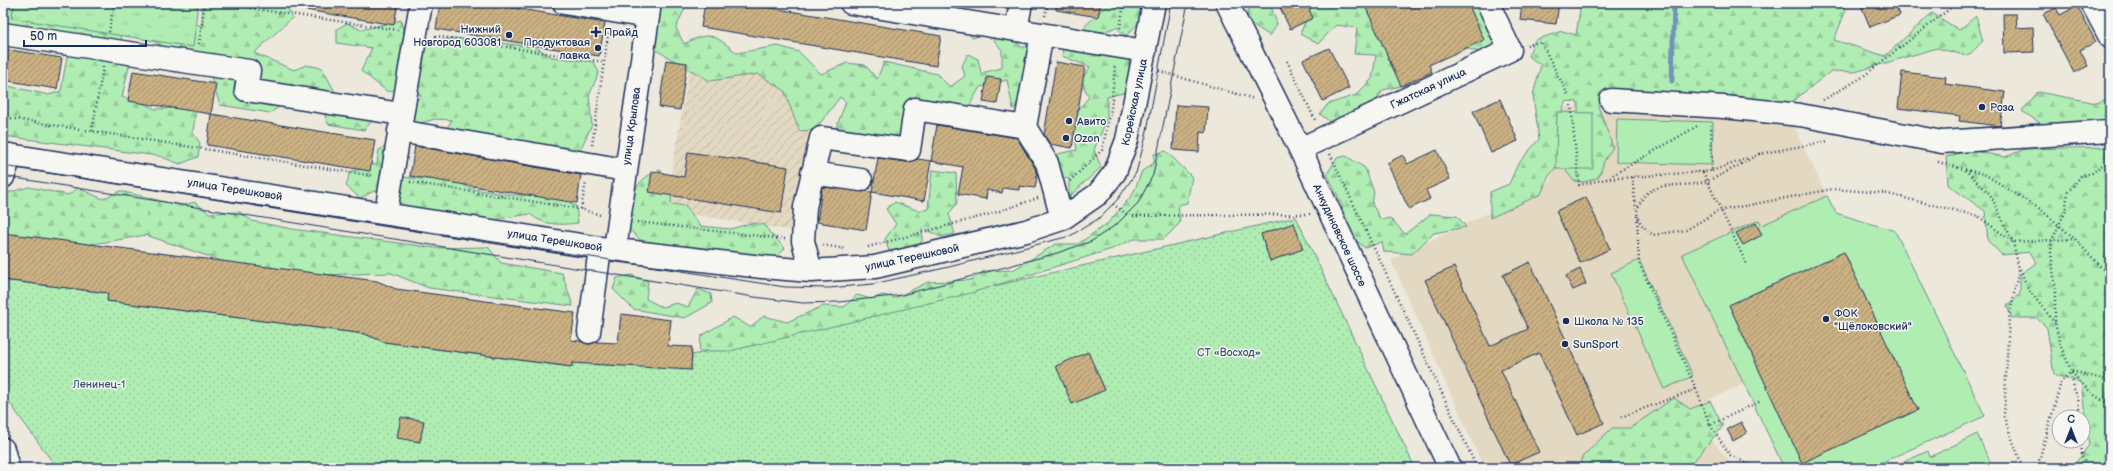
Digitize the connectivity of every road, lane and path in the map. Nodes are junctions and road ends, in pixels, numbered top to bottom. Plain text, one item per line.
1 (205, 3) edge
2 (420, 3) edge
3 (564, 3) edge
4 (851, 3) edge
5 (1021, 3) edge
6 (1124, 3) edge
7 (1154, 3) edge
8 (1227, 3) edge
9 (1488, 3) edge
10 (1957, 3) edge
11 (2092, 3) edge
12 (649, 10) edge
13 (612, 11) junction
14 (1016, 30) junction
15 (3, 34) edge
16 (1042, 34) junction
17 (2110, 37) edge
18 (1116, 46) junction
19 (1510, 50) junction
20 (1144, 58) junction
21 (1287, 61) dead end
22 (196, 63) junction
23 (1569, 97) dead end
24 (1255, 100) dead end
25 (1611, 100) dead end
26 (1571, 106) dead end
27 (1717, 113) junction
28 (1800, 115) junction
29 (3, 117) edge
30 (400, 123) junction
31 (1025, 127) junction
32 (2110, 131) edge
33 (1323, 138) junction
34 (1831, 141) dead end
35 (1300, 149) junction
36 (7, 154) edge
37 (1759, 154) junction
38 (2110, 159) edge
39 (1936, 161) dead end
40 (589, 165) junction
41 (1964, 169) junction
42 (625, 170) junction
43 (1712, 171) junction
44 (1703, 172) junction
45 (812, 173) junction
46 (3, 177) edge
47 (1632, 178) junction
48 (392, 179) junction
49 (1606, 179) junction
50 (861, 180) dead end
51 (1707, 181) junction
52 (1055, 193) junction
53 (1098, 194) junction
54 (581, 209) junction
55 (1721, 210) junction
56 (1636, 211) junction
57 (386, 212) junction
58 (1316, 214) dead end
59 (1062, 219) junction
60 (618, 220) junction
61 (2058, 225) junction
62 (2075, 239) junction
63 (2052, 240) junction
64 (803, 241) junction
65 (2013, 242) junction
66 (608, 248) junction
67 (863, 248) dead end
68 (848, 249) dead end
69 (1747, 265) dead end
70 (2019, 269) junction
71 (811, 271) junction
72 (2110, 277) edge
73 (2054, 323) junction
74 (589, 332) dead end
75 (2071, 371) junction
76 (2110, 381) edge
77 (1696, 389) junction
78 (1761, 401) dead end
79 (2110, 404) edge
80 (2079, 409) edge
81 (1621, 417) dead end
82 (1710, 425) junction
83 (2082, 449) edge
84 (3, 450) edge
85 (8, 468) edge
86 (1450, 468) edge
87 (1477, 468) edge
88 (1756, 468) edge
89 (2022, 468) edge
90 (2037, 468) edge
91 (2087, 468) edge

1 - 22 path
2 - 30 street
3 - 13 street
4 - 14 street
5 - 14 street
6 - 18 path
7 - 20 street, Корейская улица
8 - 35 street, Анкудиновское шоссе
9 - 19 street
10 - 28 path
11 - 17 street
12 - 13 street
12 - 42 street, улица Крылова
13 - 40 path
14 - 16 street
15 - 22 street
16 - 18 street
16 - 31 street
18 - 20 street
18 - 52 path
19 - 23 path
19 - 33 street, Гжатская улица
20 - 24 path
20 - 53 street, Корейская улица
21 - 33 path
22 - 30 street
25 - 27 street
26 - 49 path
27 - 28 street
27 - 43 path
27 - 49 path
28 - 32 street
29 - 48 path
30 - 40 street
30 - 48 street
31 - 45 street
31 - 52 street
33 - 35 street, Гжатская улица
33 - 87 path
34 - 37 path
35 - 86 street, Анкудиновское шоссе
36 - 46 street
36 - 57 street, улица Терешковой
37 - 43 path
37 - 51 path
38 - 61 path
39 - 41 path
40 - 42 street
40 - 54 path
41 - 61 path
41 - 65 path
42 - 60 street, улица Крылова
43 - 44 path
44 - 47 path
44 - 51 path
45 - 50 street
45 - 64 street
47 - 49 path
47 - 56 path
48 - 54 path
48 - 57 street
51 - 55 path
51 - 56 path
52 - 59 street
52 - 67 path
53 - 58 path
53 - 59 street, улица Терешковой
54 - 60 path
55 - 56 path
55 - 65 path
55 - 69 path
56 - 77 path
57 - 66 street, улица Терешковой
59 - 71 street, улица Терешковой
60 - 64 path
60 - 66 street, улица Крылова
61 - 62 path
61 - 63 path
62 - 63 path
62 - 72 path
63 - 65 path
63 - 73 path
64 - 68 path
64 - 71 street
65 - 70 path
66 - 71 street, улица Терешковой
66 - 74 street, улица Крылова
70 - 73 path
70 - 89 path
73 - 75 path
75 - 76 path
75 - 79 path
75 - 80 path
75 - 90 path
77 - 81 path
77 - 82 path
78 - 82 path
82 - 88 path
83 - 91 path
84 - 85 street

